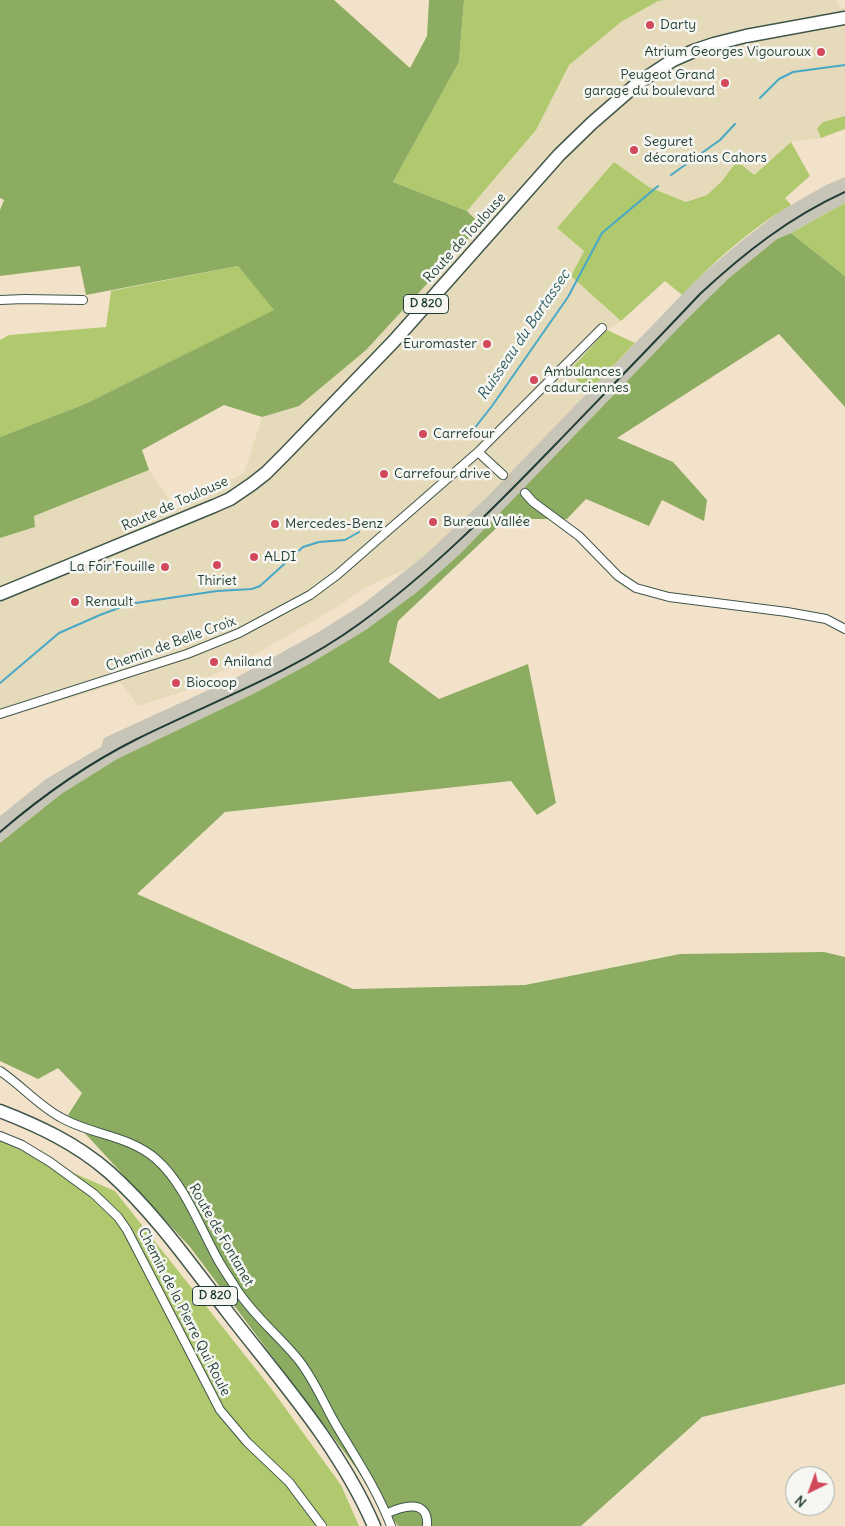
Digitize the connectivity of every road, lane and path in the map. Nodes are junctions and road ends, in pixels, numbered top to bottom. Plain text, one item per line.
1 (845, 12) edge
2 (845, 18) edge
3 (0, 300) edge
4 (82, 300) dead end
5 (602, 328) dead end
6 (478, 452) junction
7 (503, 475) tunnel mouth
8 (525, 493) tunnel mouth
9 (0, 587) edge
10 (0, 594) edge
11 (845, 629) edge
12 (0, 714) edge
13 (0, 1071) edge
14 (2, 1112) edge
15 (0, 1136) edge
16 (386, 1514) junction
17 (322, 1526) edge
18 (374, 1526) edge
19 (391, 1526) edge
20 (427, 1526) edge

1 - 9 main road, Route de Toulouse / D 820
2 - 10 main road, Route de Toulouse / D 820
3 - 4 street
5 - 6 street, Chemin de Belle Croix
6 - 7 street
6 - 12 street, Chemin de Belle Croix
8 - 11 street
13 - 16 street, Route de Fontanet
14 - 18 main road, D 820
15 - 17 street, Chemin de la Pierre Qui Roule
16 - 19 street, Route de Fontanet
16 - 20 street

